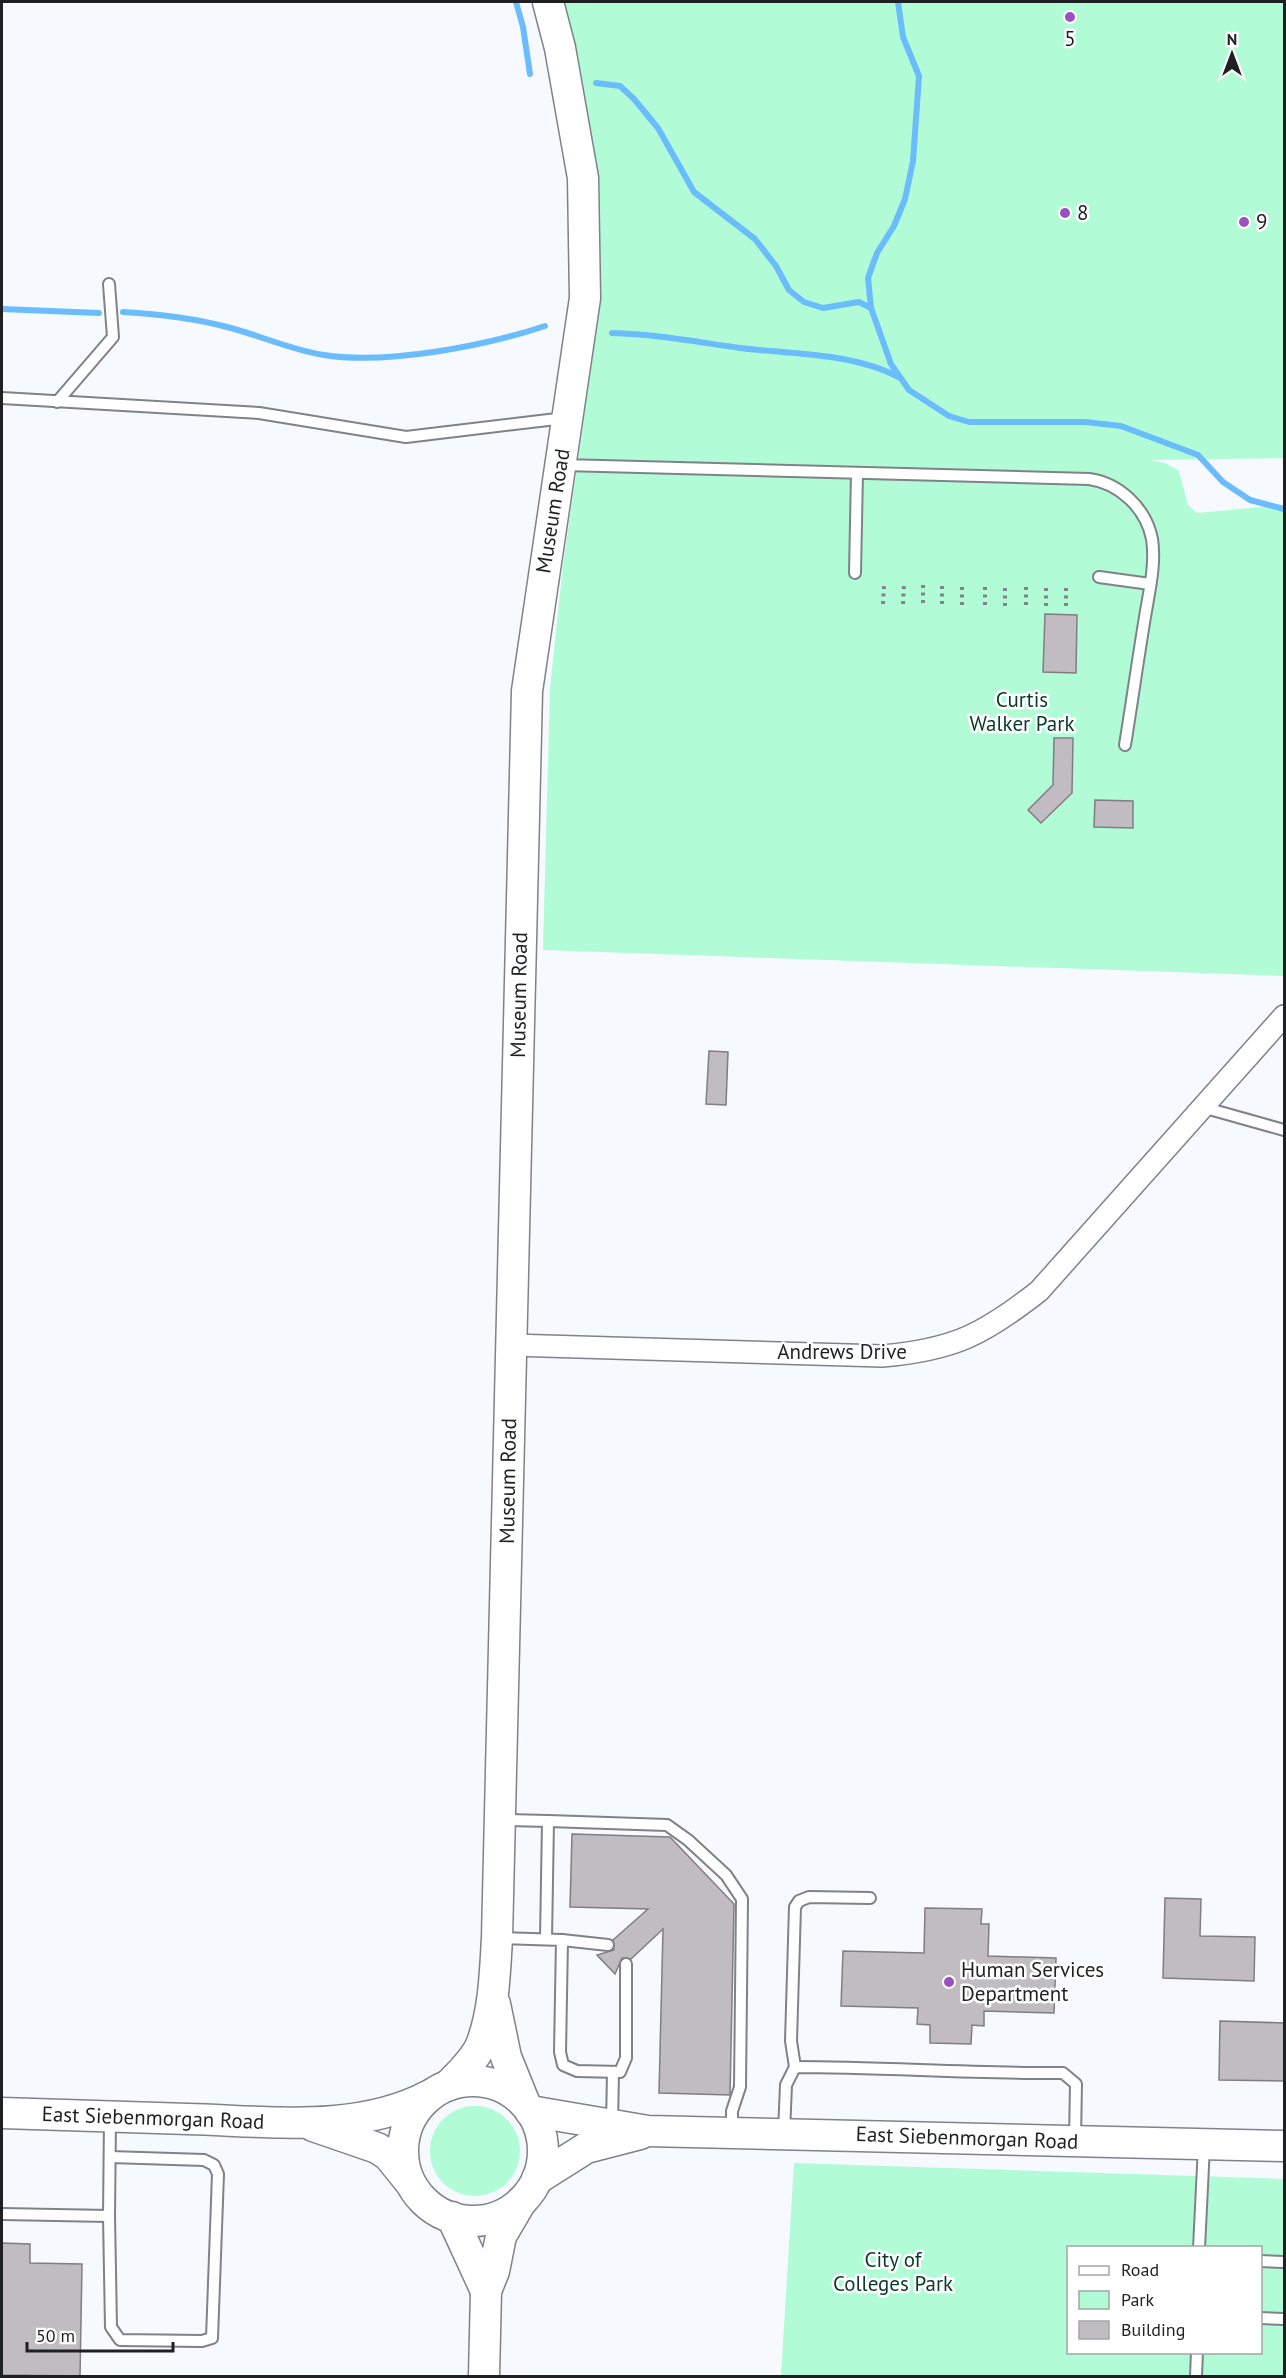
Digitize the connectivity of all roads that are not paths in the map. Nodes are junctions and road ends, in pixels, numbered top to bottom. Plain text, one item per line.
1 (548, 2) edge
2 (109, 284) dead end
3 (2, 398) edge
4 (57, 402) junction
5 (567, 417) junction
6 (560, 464) junction
7 (856, 473) junction
8 (855, 573) dead end
9 (1099, 577) dead end
10 (1150, 584) junction
11 (1125, 745) dead end
12 (1284, 1016) edge
13 (1202, 1107) junction
14 (1284, 1130) edge
15 (511, 1345) junction
16 (500, 1820) junction
17 (548, 1821) junction
18 (870, 1898) dead end
19 (497, 1938) junction
20 (546, 1939) junction
21 (562, 1940) junction
22 (608, 1945) dead end
23 (626, 1964) dead end
24 (493, 1995) junction
25 (795, 2067) junction
26 (613, 2072) junction
27 (441, 2090) junction
28 (528, 2107) junction
29 (2, 2113) edge
30 (110, 2116) junction
31 (305, 2122) junction
32 (612, 2124) junction
33 (648, 2131) junction
34 (732, 2131) junction
35 (784, 2133) junction
36 (1075, 2141) junction
37 (1204, 2144) junction
38 (1284, 2146) edge
39 (110, 2157) junction
40 (414, 2188) junction
41 (529, 2191) junction
42 (2, 2214) edge
43 (110, 2216) junction
44 (452, 2217) junction
45 (1199, 2246) edge
46 (1262, 2261) edge
47 (1284, 2262) edge
48 (486, 2291) junction
49 (1262, 2318) edge
50 (1284, 2319) edge
51 (1197, 2354) edge
52 (484, 2376) edge
53 (1196, 2376) edge

1 - 5 street, Museum Road
2 - 4 lane
3 - 4 lane
4 - 5 lane
5 - 6 street, Museum Road
6 - 7 lane
6 - 15 street, Museum Road
7 - 8 lane
7 - 10 lane
9 - 10 lane
10 - 11 lane
12 - 13 street, Andrews Drive
13 - 14 lane
13 - 15 street, Andrews Drive
15 - 16 street, Museum Road
16 - 17 lane
16 - 19 street, Museum Road
17 - 20 lane
17 - 34 lane
18 - 25 lane
19 - 20 lane
19 - 24 street, Museum Road
20 - 21 lane
21 - 22 lane
21 - 26 lane
23 - 26 lane
24 - 27 street, Museum Road
24 - 28 street, Museum Road
25 - 35 lane
25 - 36 lane
26 - 32 lane
27 - 28 street
27 - 31 street, East Siebenmorgan Road
27 - 40 street
28 - 32 street, East Siebenmorgan Road
28 - 41 street
29 - 30 street, East Siebenmorgan Road
30 - 31 street, East Siebenmorgan Road
30 - 39 lane
31 - 40 street, East Siebenmorgan Road
32 - 33 street, East Siebenmorgan Road
33 - 34 street, East Siebenmorgan Road
33 - 41 street, East Siebenmorgan Road
34 - 35 street, East Siebenmorgan Road
35 - 36 street, East Siebenmorgan Road
36 - 37 street, East Siebenmorgan Road
37 - 38 street, East Siebenmorgan Road
37 - 45 lane
39 - 43 lane
39 - 43 lane
40 - 44 street
41 - 44 street
41 - 48 street
42 - 43 lane
44 - 48 street
46 - 47 lane
48 - 52 street
49 - 50 lane
51 - 53 lane

